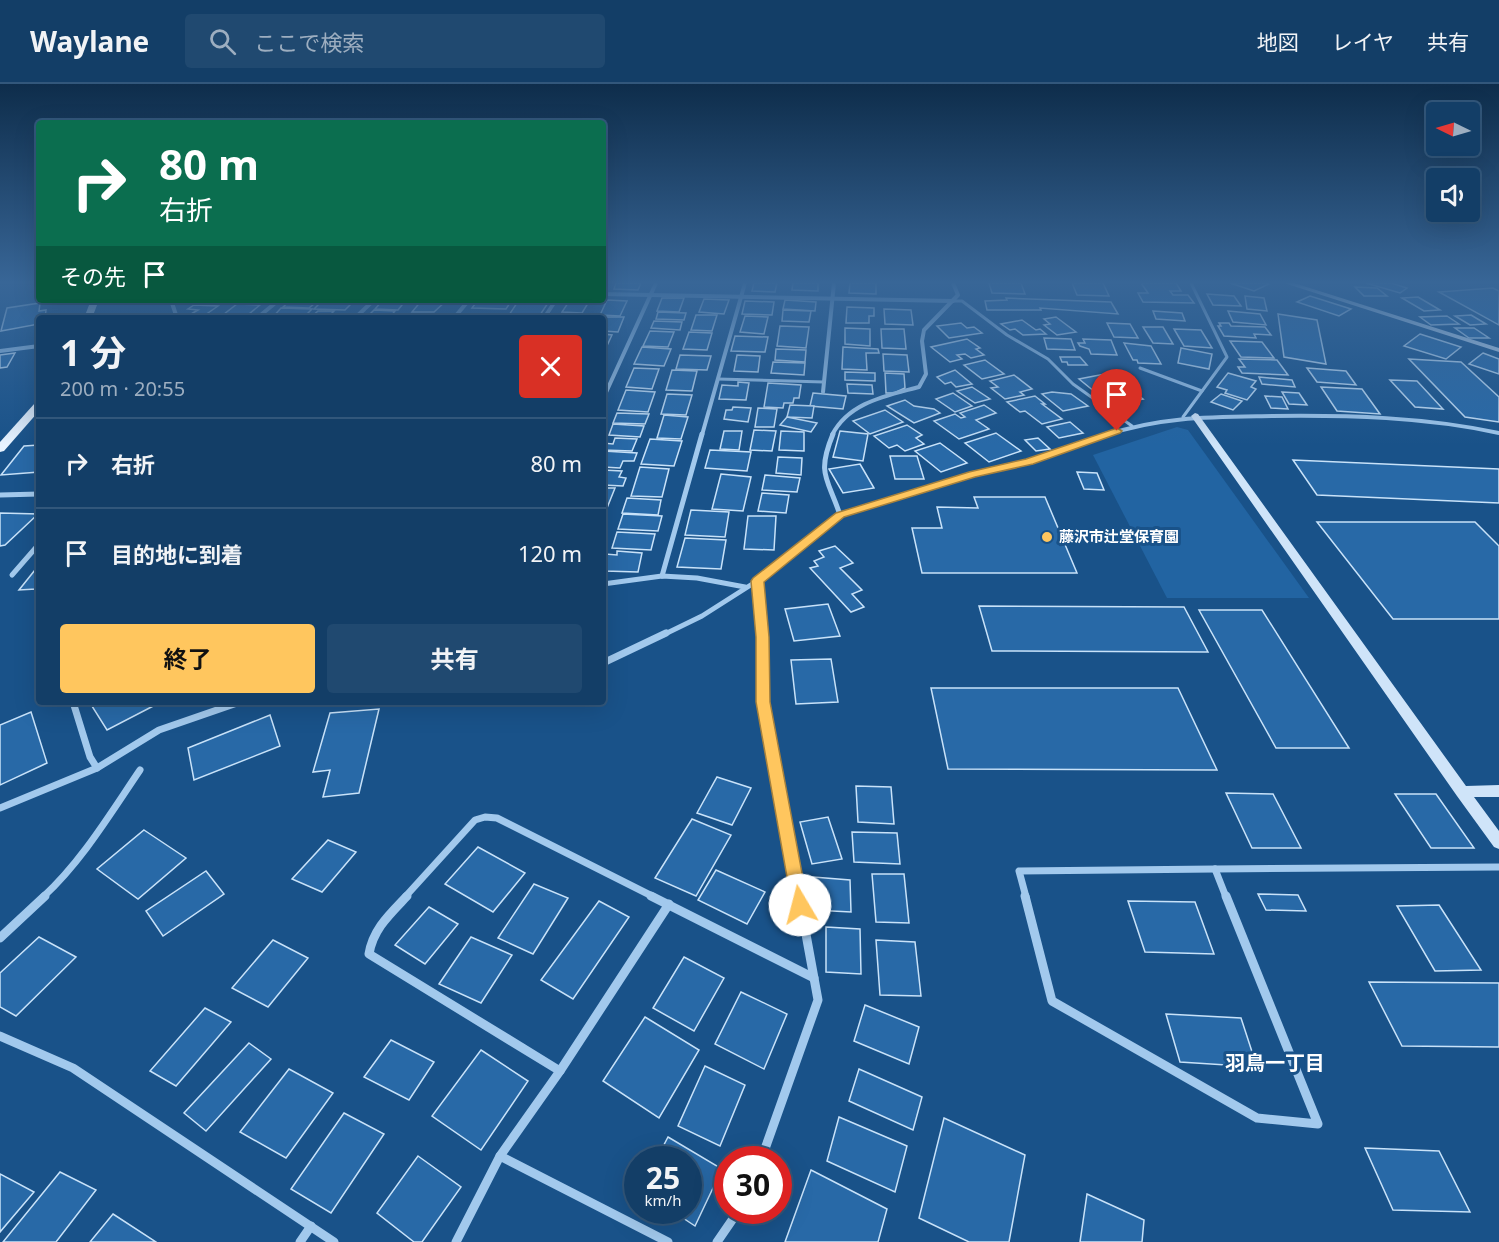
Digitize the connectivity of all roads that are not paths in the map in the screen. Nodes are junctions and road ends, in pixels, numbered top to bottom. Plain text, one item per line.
1 (632, 337) edge
2 (730, 337) edge
3 (829, 337) edge
4 (923, 337) edge
5 (1010, 337) edge
6 (1216, 337) edge
7 (1458, 337) edge
8 (36, 346) edge
9 (1499, 350) edge
10 (0, 351) edge
11 (1140, 368) dead end
12 (718, 380) junction
13 (824, 382) junction
14 (1202, 391) junction
15 (606, 392) edge
16 (823, 392) dead end
17 (36, 408) edge
18 (1189, 416) junction
19 (1132, 426) junction
20 (1499, 433) edge
21 (0, 449) edge
22 (36, 494) edge
23 (0, 495) edge
24 (840, 515) junction
25 (36, 547) edge
26 (12, 575) dead end
27 (662, 576) junction
28 (757, 581) junction
29 (606, 584) edge
30 (745, 587) junction
31 (606, 662) edge
32 (74, 705) edge
33 (231, 705) edge
34 (97, 768) junction
35 (141, 770) dead end
36 (1499, 791) edge
37 (1462, 792) junction
38 (0, 808) edge
39 (1499, 843) edge
40 (1499, 867) edge
41 (1215, 869) junction
42 (669, 904) junction
43 (0, 938) edge
44 (814, 978) junction
45 (0, 1036) edge
46 (560, 1071) junction
47 (766, 1146) edge
48 (500, 1156) junction
49 (729, 1224) edge
50 (311, 1226) junction
51 (300, 1242) edge
52 (334, 1242) edge
53 (456, 1242) edge
54 (668, 1242) edge
55 (717, 1242) edge

1 - 15 street
2 - 12 street
3 - 13 street
4 - 24 street
5 - 19 lane
6 - 14 lane
7 - 9 street
8 - 10 street
11 - 14 lane
12 - 13 lane
12 - 27 street
13 - 16 street
14 - 18 lane
17 - 21 main road
18 - 19 street
18 - 20 street
18 - 37 street
19 - 24 street
22 - 23 street
24 - 28 street
25 - 26 street
27 - 29 street
27 - 30 street
28 - 30 street
28 - 44 street
30 - 31 street
32 - 34 street
33 - 34 street
34 - 38 street
35 - 43 street
36 - 37 street
37 - 39 street
40 - 41 street
41 - 41 street
42 - 44 street
42 - 46 street
42 - 46 street
44 - 47 street
45 - 50 street
46 - 48 street
48 - 53 street
48 - 54 street
49 - 55 street
50 - 51 street
50 - 52 street

